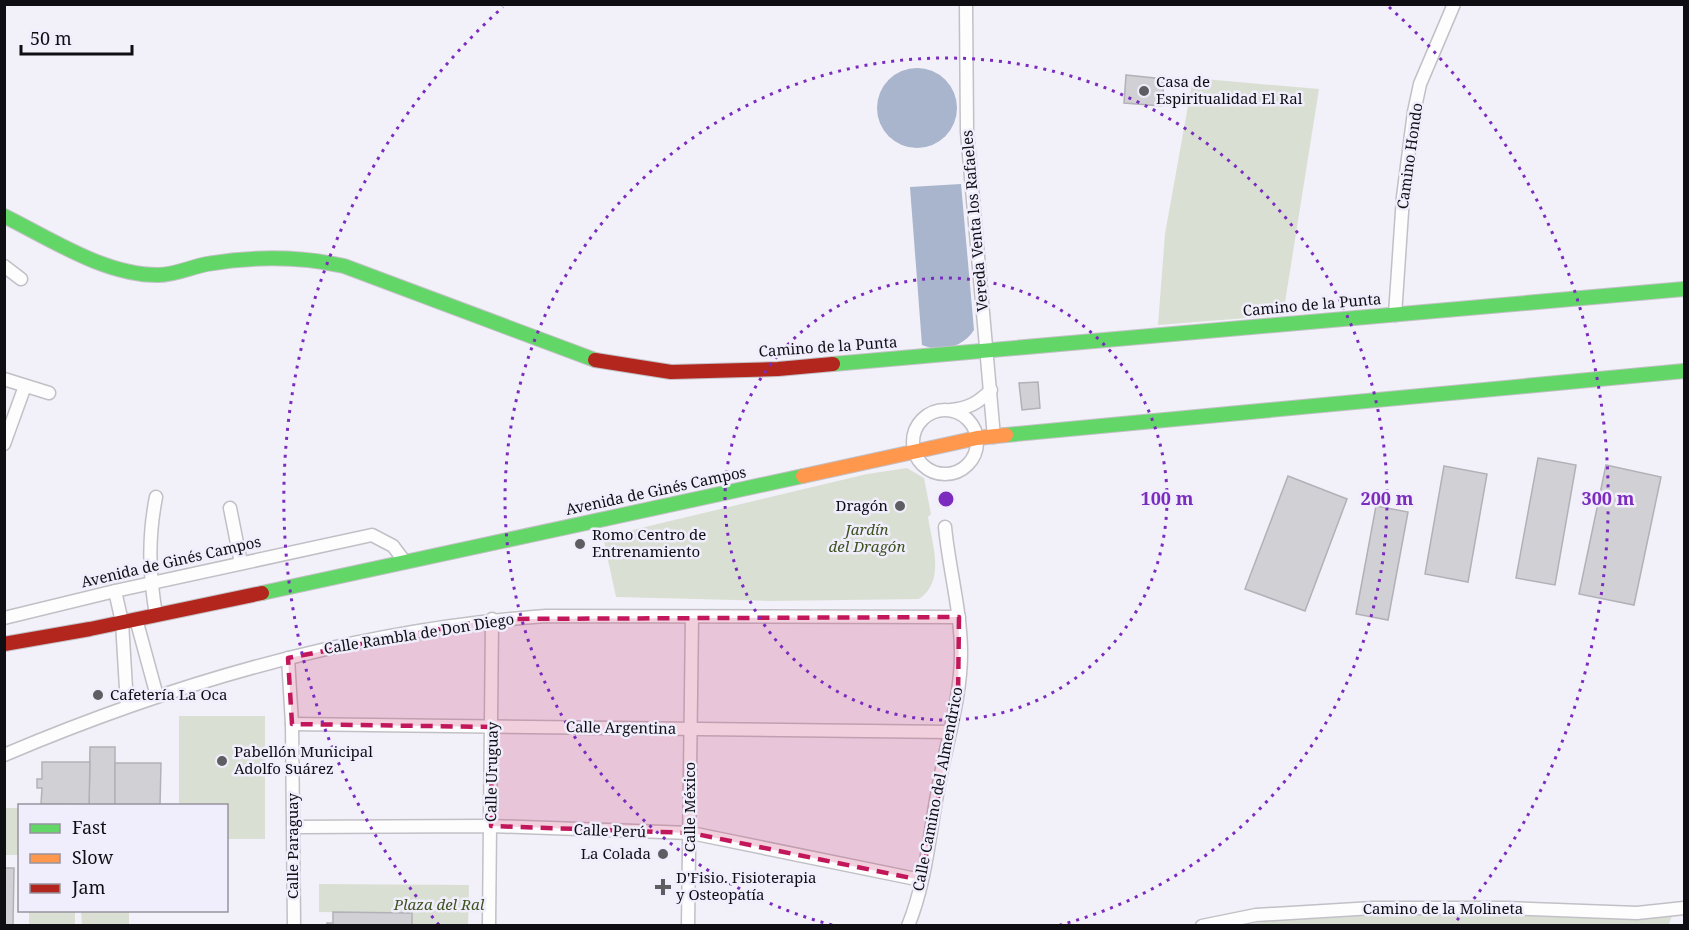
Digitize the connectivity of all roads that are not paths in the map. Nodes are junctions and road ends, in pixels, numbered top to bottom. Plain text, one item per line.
1 (966, 4) edge
2 (1454, 4) edge
3 (4, 216) edge
4 (4, 266) edge
5 (21, 279) dead end
6 (1684, 289) edge
7 (1395, 315) junction
8 (988, 351) junction
9 (1684, 371) edge
10 (4, 379) edge
11 (25, 386) junction
12 (991, 390) junction
13 (49, 393) dead end
14 (951, 410) junction
15 (994, 436) junction
16 (977, 438) junction
17 (4, 444) edge
18 (913, 450) junction
19 (156, 497) dead end
20 (230, 508) dead end
21 (945, 527) dead end
22 (405, 562) junction
23 (242, 563) junction
24 (150, 583) junction
25 (115, 591) junction
26 (156, 615) junction
27 (692, 617) junction
28 (959, 617) junction
29 (4, 618) edge
30 (492, 619) junction
31 (129, 620) junction
32 (90, 629) junction
33 (4, 644) edge
34 (4, 653) edge
35 (288, 658) junction
36 (157, 696) junction
37 (127, 705) junction
38 (292, 724) junction
39 (492, 727) junction
40 (690, 729) junction
41 (950, 732) junction
42 (4, 755) edge
43 (491, 826) junction
44 (294, 828) junction
45 (690, 833) junction
46 (921, 880) junction
47 (1684, 908) edge
48 (915, 909) junction
49 (294, 926) edge
50 (489, 926) edge
51 (688, 926) edge
52 (908, 926) edge
53 (916, 926) edge
54 (1202, 926) edge

1 - 8 street, Vereda Venta los Rafaeles
2 - 7 street, Camino Hondo
3 - 8 main road, Camino de la Punta
4 - 5 street
6 - 7 main road, Camino de la Punta
7 - 8 main road, Camino de la Punta
8 - 12 street, Vereda Venta los Rafaeles
9 - 15 main road, Avenida de Ginés Campos
10 - 11 street
11 - 13 street
11 - 17 street
12 - 14 street
12 - 15 street, Vereda Venta los Rafaeles
14 - 16 street
14 - 18 street
15 - 16 main road, Avenida de Ginés Campos
16 - 18 main road, Avenida de Ginés Campos
16 - 18 street
18 - 22 main road, Avenida de Ginés Campos
19 - 24 street
20 - 23 street
21 - 28 street, Calle Camino del Almendrico
22 - 23 street, Avenida de Ginés Campos
22 - 26 main road, Avenida de Ginés Campos
23 - 24 street, Avenida de Ginés Campos
24 - 25 street, Avenida de Ginés Campos
24 - 26 street
25 - 29 street, Avenida de Ginés Campos
25 - 31 street
26 - 31 main road, Avenida de Ginés Campos
27 - 28 street, Calle Rambla de Don Diego
27 - 30 street, Calle Rambla de Don Diego
27 - 40 street, Calle México
28 - 41 street, Calle Camino del Almendrico
30 - 35 street, Calle Rambla de Don Diego
30 - 39 street, Calle Uruguay
31 - 32 main road, Avenida de Ginés Campos
31 - 36 street
31 - 37 street
32 - 33 main road, Avenida de Ginés Campos
32 - 34 main road, Avenida de Ginés Campos
35 - 36 street, Calle Rambla de Don Diego
35 - 38 street, Calle Paraguay
36 - 37 street, Calle Rambla de Don Diego
37 - 42 street, Calle Rambla de Don Diego
38 - 39 street, Calle Argentina
38 - 44 street, Calle Paraguay
39 - 40 street, Calle Argentina
39 - 43 street, Calle Uruguay
40 - 41 street, Calle Argentina
40 - 45 street, Calle México
41 - 46 street, Calle Camino del Almendrico
43 - 44 street, Calle Perú
43 - 45 street, Calle Perú
43 - 50 street, Calle Uruguay
44 - 49 street, Calle Paraguay
45 - 46 street, Calle Perú
45 - 51 street, Calle México
46 - 48 street, Calle Camino del Almendrico
47 - 54 street, Camino de la Molineta
48 - 52 street, Calle Camino del Almendrico
48 - 53 street, Calle Camino del Almendrico

